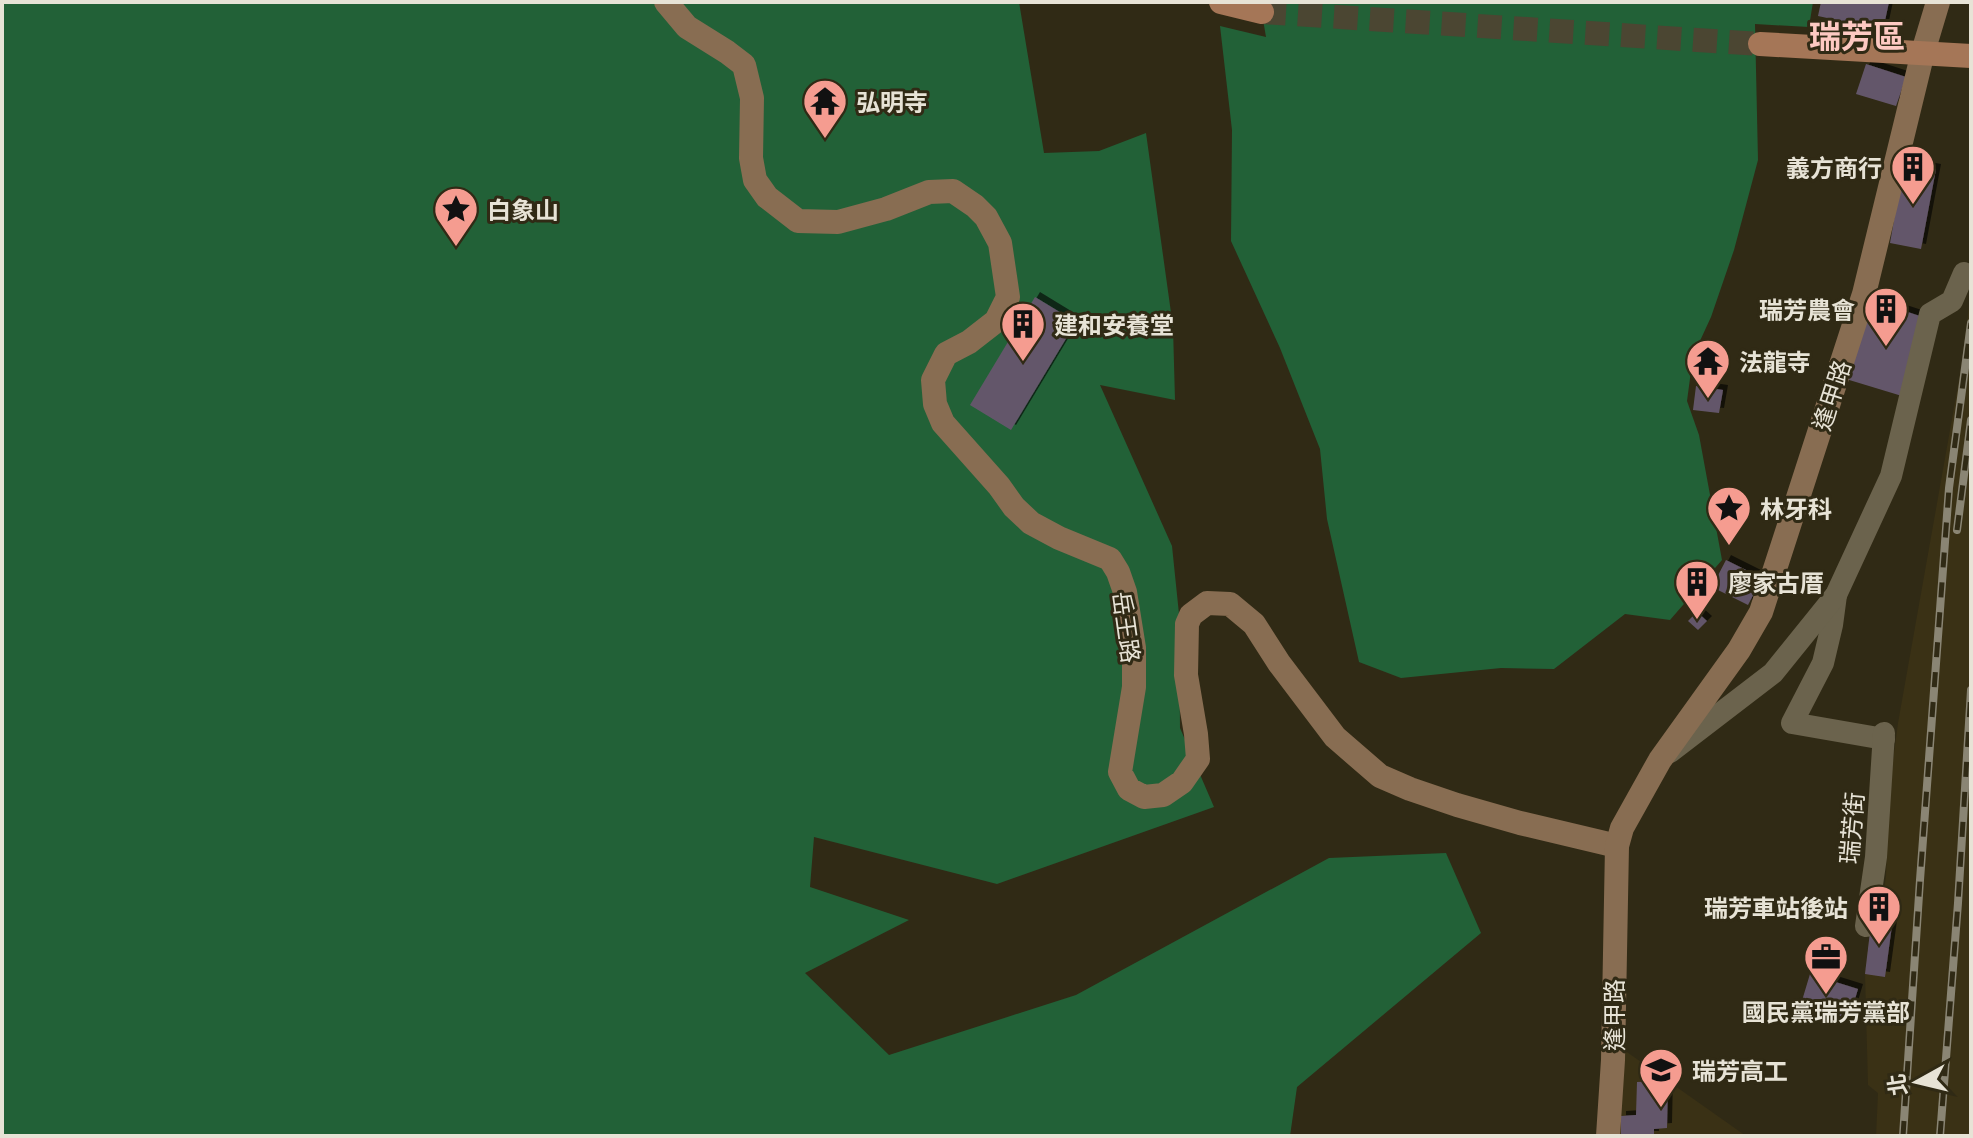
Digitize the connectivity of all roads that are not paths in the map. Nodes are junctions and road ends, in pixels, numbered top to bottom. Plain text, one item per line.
1 (666, 2) edge
2 (1221, 2) edge
3 (1938, 2) edge
4 (1262, 12) tunnel mouth
5 (1760, 44) tunnel mouth
6 (1923, 52) junction
7 (1971, 56) edge
8 (1964, 273) dead end
9 (1836, 595) junction
10 (1660, 760) junction
11 (1617, 846) junction
12 (1866, 926) dead end
13 (1608, 1136) edge

1 - 11 street, 岳王路
2 - 4 main road
3 - 6 street, 逢甲路
5 - 6 main road
6 - 7 main road
6 - 10 street, 逢甲路
8 - 9 street, 逢甲路
9 - 10 street, 逢甲路
9 - 12 street, 瑞芳街
10 - 11 street, 逢甲路
11 - 13 street, 逢甲路

